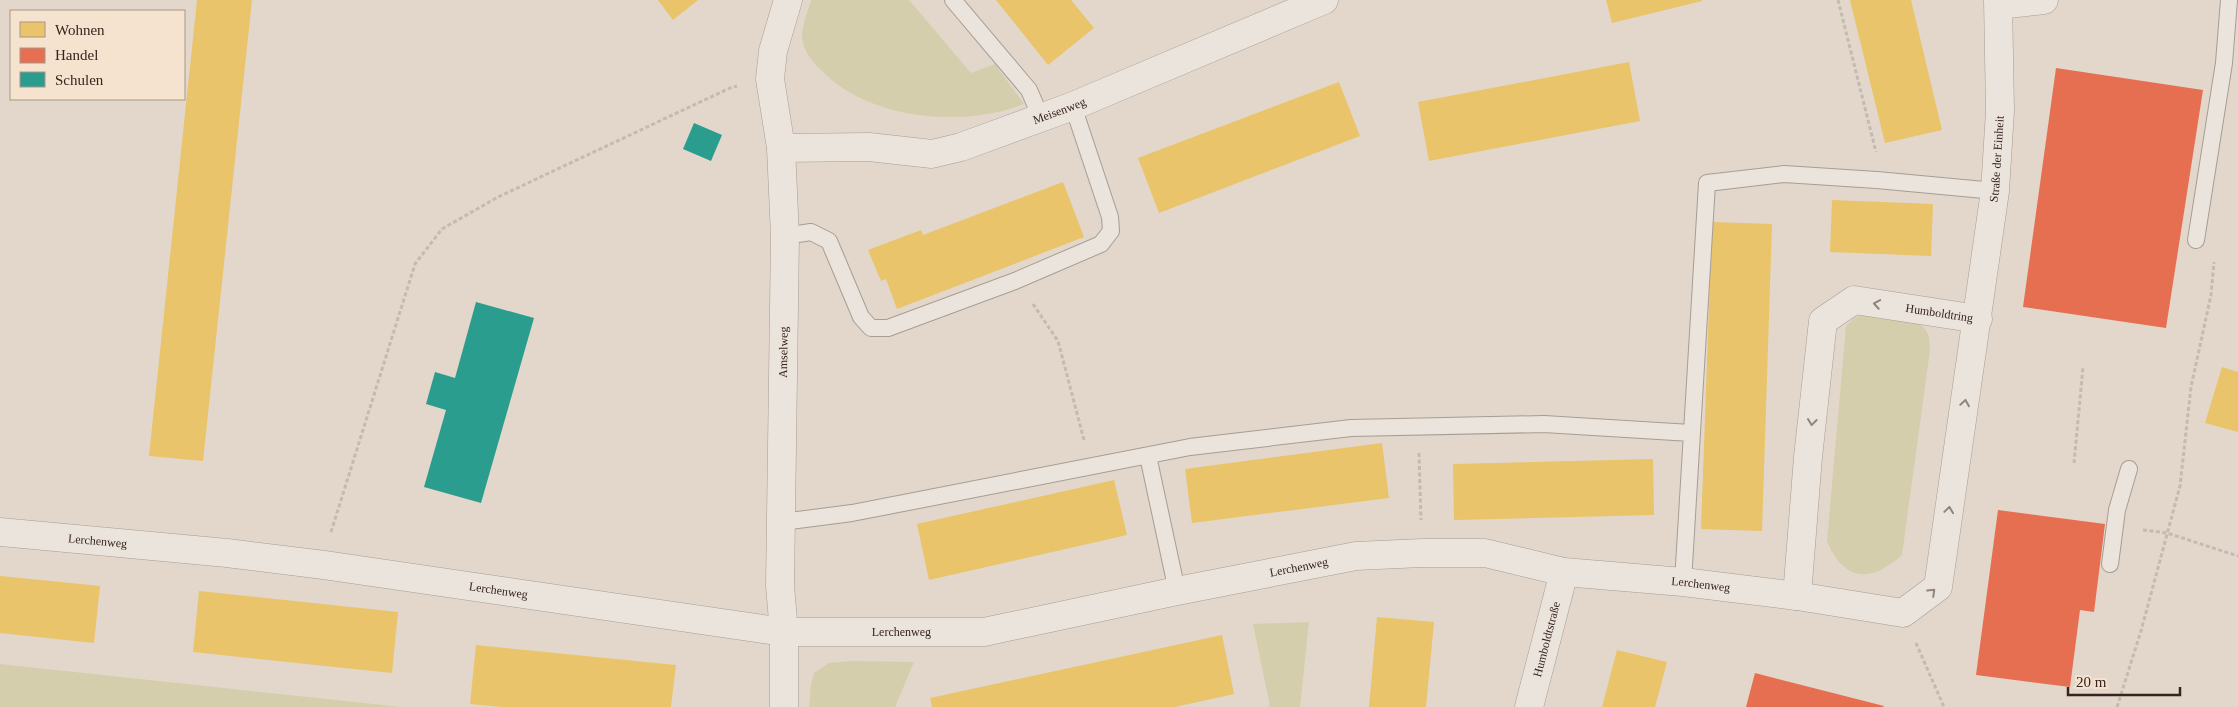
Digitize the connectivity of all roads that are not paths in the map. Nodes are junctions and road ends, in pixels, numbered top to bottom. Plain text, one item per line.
1 (788, 0) edge
2 (953, 0) edge
3 (1324, 0) edge
4 (2044, 0) edge
5 (2229, 0) edge
6 (1999, 2) edge
7 (2231, 64) edge
8 (1073, 106) junction
9 (1041, 118) junction
10 (781, 148) junction
11 (1995, 191) junction
12 (785, 236) junction
13 (2196, 240) road end
14 (1978, 319) junction
15 (1691, 433) junction
16 (1148, 456) junction
17 (2129, 470) dead end
18 (782, 522) junction
19 (0, 532) edge
20 (2110, 564) dead end
21 (1564, 572) junction
22 (1683, 582) junction
23 (1177, 591) junction
24 (1798, 596) junction
25 (784, 632) junction
26 (784, 707) edge
27 (1529, 707) edge

1 - 10 street, Amselweg
2 - 9 lane
3 - 8 street, Meisenweg
4 - 6 street
5 - 7 lane
6 - 11 street, Straße der Einheit
7 - 13 lane
8 - 9 street, Meisenweg
8 - 12 lane
9 - 10 street, Meisenweg
10 - 12 street, Amselweg
11 - 14 street, Straße der Einheit
11 - 15 lane
12 - 18 street, Amselweg
24 -> 14 street, Humboldtring
14 -> 24 street, Humboldtring
15 - 16 lane
15 - 22 lane
16 - 18 lane
16 - 23 lane
17 - 20 lane
18 - 25 street, Amselweg
19 - 25 street, Lerchenweg
21 - 22 street, Lerchenweg
21 - 23 street, Lerchenweg
21 - 27 street, Humboldtstraße
22 - 24 street, Lerchenweg
23 - 25 street, Lerchenweg
25 - 26 street, Amselweg

